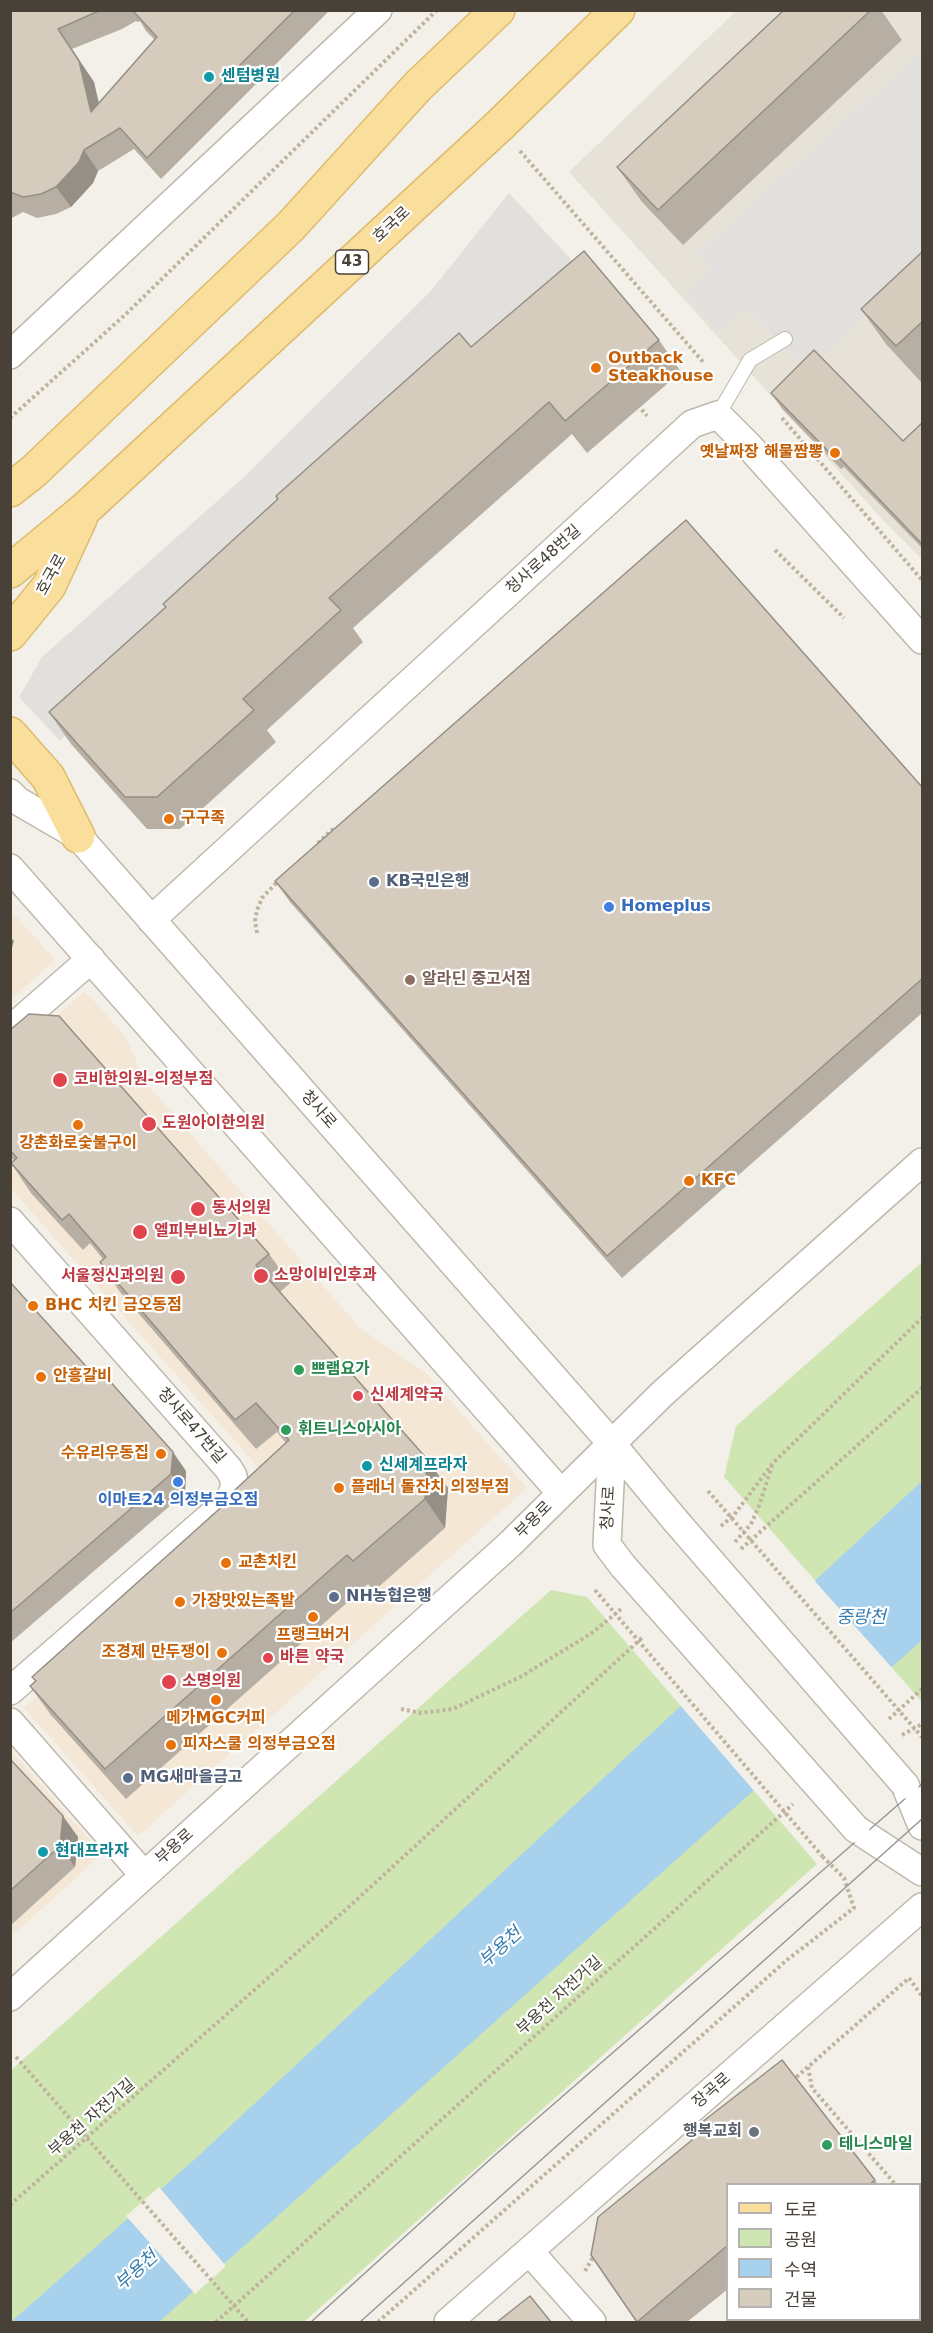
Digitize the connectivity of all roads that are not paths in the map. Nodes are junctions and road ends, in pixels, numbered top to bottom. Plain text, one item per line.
1 (378, 10) edge
2 (498, 10) edge
3 (618, 10) edge
4 (784, 339) dead end
5 (10, 355) edge
6 (718, 415) junction
7 (10, 490) edge
8 (84, 510) junction
9 (10, 571) edge
10 (10, 634) edge
11 (922, 640) edge
12 (10, 734) edge
13 (10, 793) edge
14 (78, 836) junction
15 (10, 867) edge
16 (151, 920) junction
17 (91, 959) junction
18 (10, 1030) edge
19 (922, 1162) edge
20 (10, 1221) edge
21 (612, 1444) junction
22 (561, 1493) junction
23 (10, 1691) edge
24 (10, 1722) edge
25 (922, 1826) edge
26 (922, 1872) edge
27 (144, 1875) junction
28 (922, 1907) edge
29 (10, 1997) edge
30 (529, 2251) junction
31 (448, 2322) edge
32 (592, 2322) edge

1 - 5 street
2 - 7 main road
3 - 8 main road, 호국로 / 43
4 - 6 lane
6 - 11 street
6 - 16 street, 청사로48번길
8 - 9 main road, 호국로 / 43
8 - 10 main road, 호국로
12 - 14 main road
13 - 14 street, 청사로
14 - 16 street, 청사로
15 - 17 street
16 - 21 street, 청사로
17 - 18 street
17 - 22 street
19 - 21 street, 부용로
20 - 23 street, 청사로47번길
21 - 22 street, 부용로
21 - 25 street, 청사로, bridge
21 - 26 street, 청사로, bridge
22 - 27 street, 부용로
24 - 27 street, 부용로
27 - 29 street, 부용로
28 - 30 street, 장곡로
30 - 31 street, 장곡로
30 - 32 street

